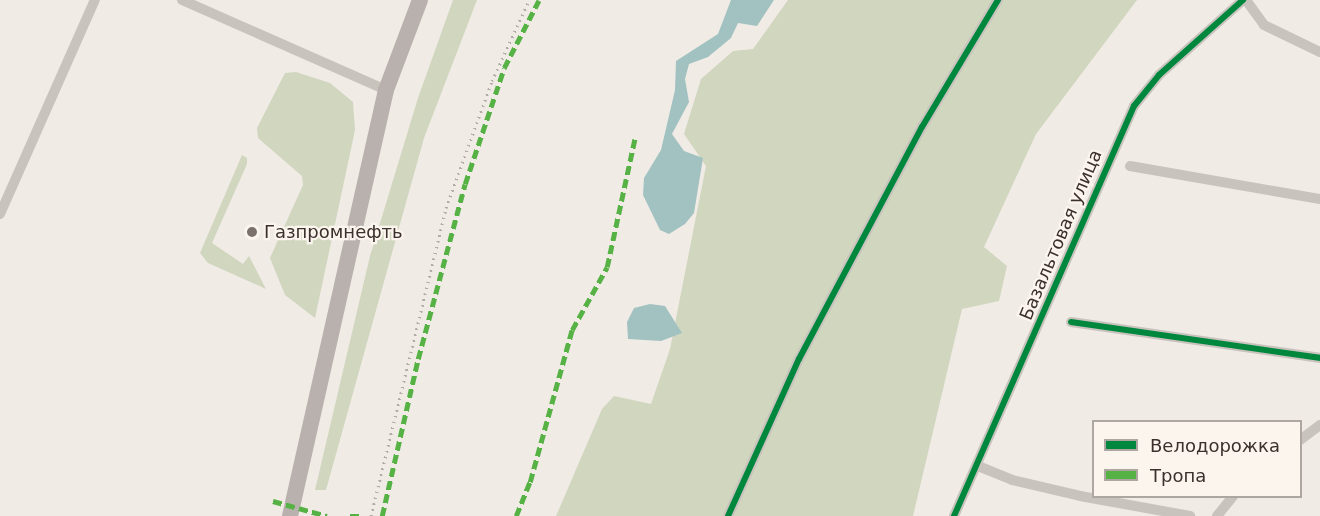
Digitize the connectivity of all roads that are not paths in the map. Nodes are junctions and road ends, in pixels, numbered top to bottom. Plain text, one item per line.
1 (95, 0) edge
2 (182, 0) edge
3 (420, 0) edge
4 (998, 0) edge
5 (1245, 0) edge
6 (1320, 52) edge
7 (386, 90) junction
8 (1130, 166) dead end
9 (1320, 199) edge
10 (0, 214) edge
11 (1071, 322) dead end
12 (1320, 358) edge
13 (1320, 425) edge
14 (1302, 438) edge
15 (978, 466) junction
16 (1231, 498) edge
17 (290, 516) edge
18 (728, 516) edge
19 (954, 516) edge
20 (1190, 516) edge
21 (1217, 516) edge

1 - 10 street
2 - 7 street
3 - 7 main road
4 - 18 street
5 - 6 street
5 - 15 street, Базальтовая улица
7 - 17 main road
8 - 9 street
11 - 12 street
13 - 14 street
15 - 19 street, Базальтовая улица
15 - 20 street
16 - 21 street

